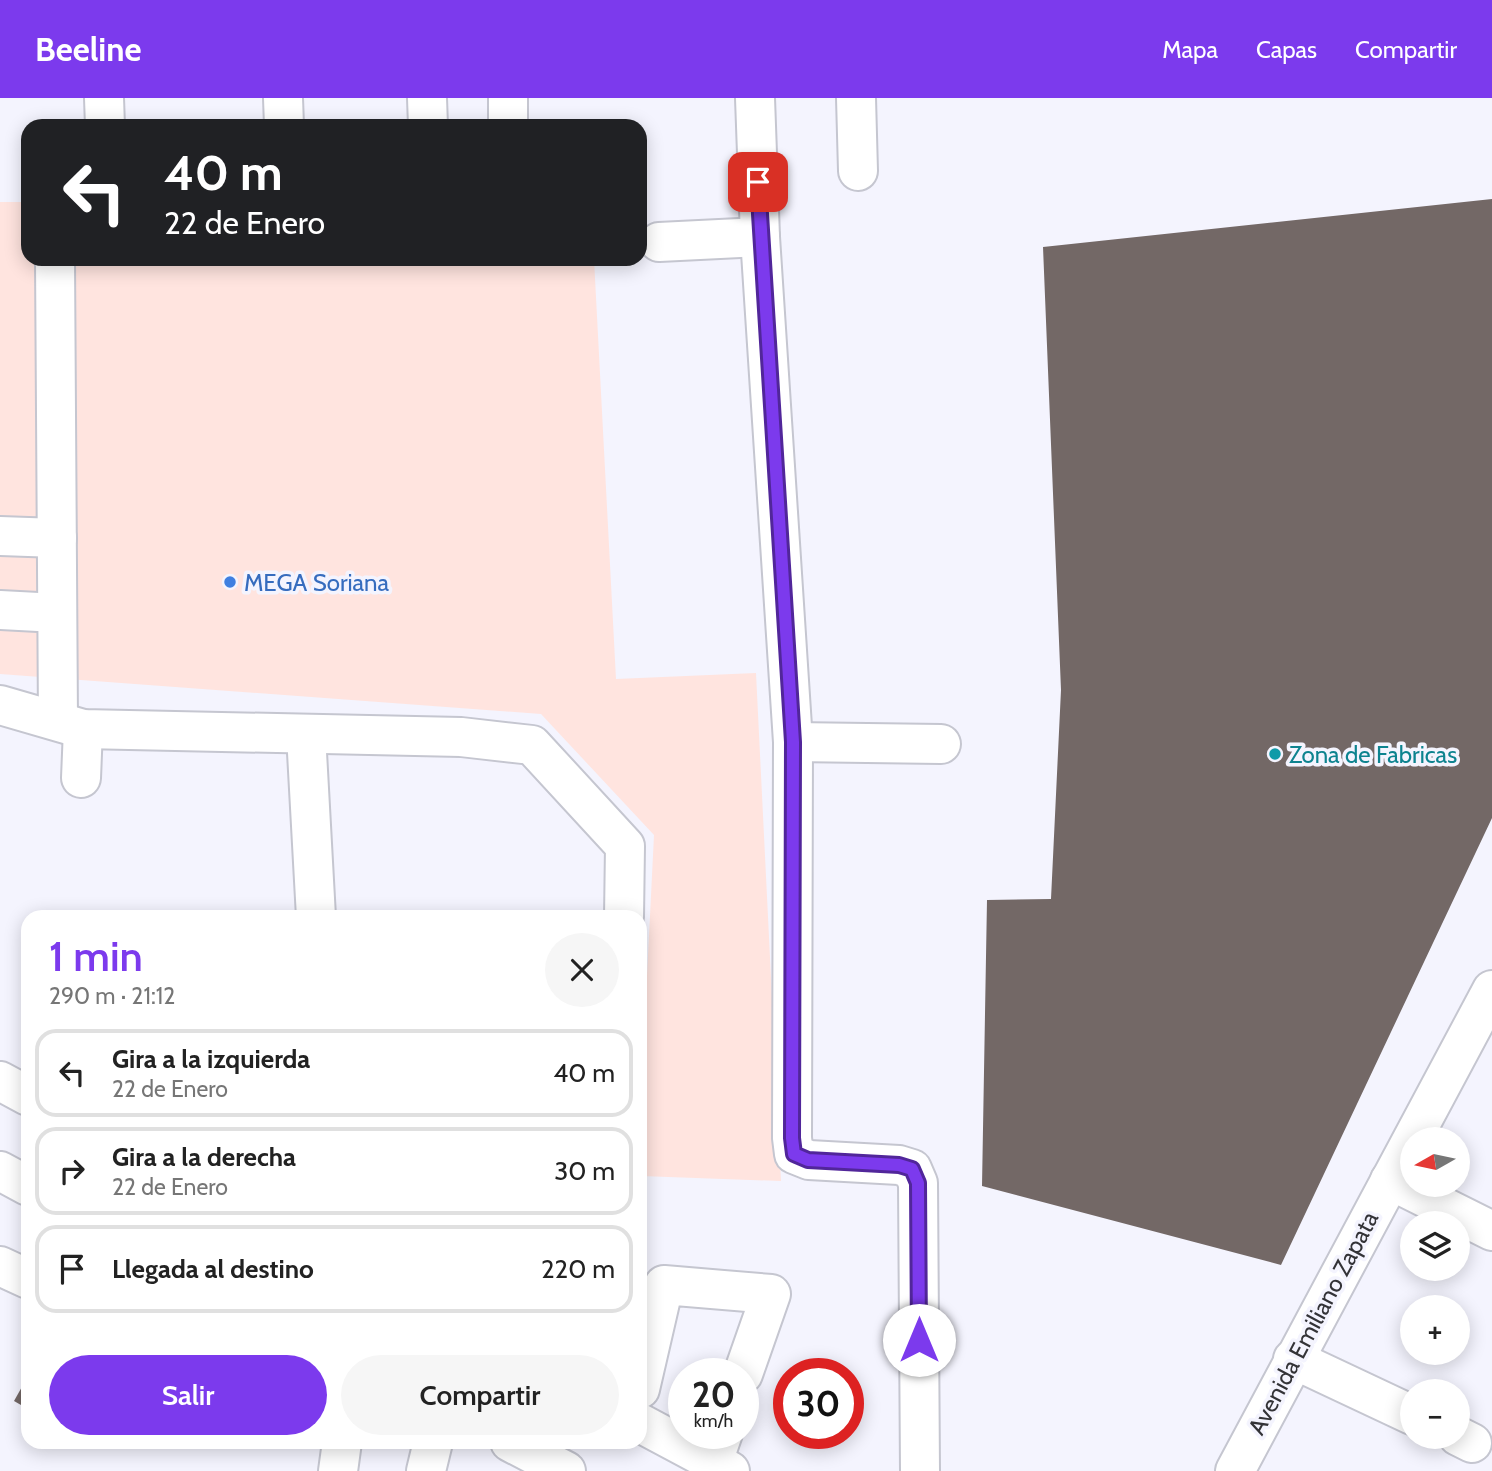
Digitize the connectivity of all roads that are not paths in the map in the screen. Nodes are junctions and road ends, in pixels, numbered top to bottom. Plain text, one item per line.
1 (104, 98) edge
2 (283, 98) edge
3 (427, 98) edge
4 (508, 98) edge
5 (755, 98) edge
6 (856, 98) edge
7 (105, 119) edge
8 (284, 119) edge
9 (428, 119) edge
10 (508, 119) edge
11 (858, 171) dead end
12 (760, 237) junction
13 (659, 242) dead end
14 (55, 266) edge
15 (0, 536) edge
16 (57, 538) junction
17 (0, 610) edge
18 (57, 613) junction
19 (0, 705) edge
20 (71, 725) junction
21 (306, 734) junction
22 (793, 742) junction
23 (941, 744) dead end
24 (81, 778) dead end
25 (316, 910) edge
26 (624, 910) edge
27 (1492, 990) edge
28 (0, 1081) edge
29 (21, 1092) edge
30 (0, 1171) edge
31 (1390, 1180) junction
32 (21, 1182) edge
33 (1492, 1231) edge
34 (0, 1266) edge
35 (21, 1276) edge
36 (749, 1358) edge
37 (647, 1359) edge
38 (1293, 1359) junction
39 (1400, 1409) edge
40 (647, 1426) edge
41 (1252, 1436) junction
42 (341, 1449) edge
43 (431, 1449) edge
44 (524, 1449) edge
45 (722, 1455) edge
46 (338, 1471) edge
47 (426, 1471) edge
48 (566, 1471) edge
49 (920, 1471) edge
50 (1213, 1471) edge
51 (1235, 1471) edge

1 - 7 street
2 - 8 street
3 - 9 street
4 - 10 street
5 - 12 street
6 - 11 street
12 - 13 street
12 - 22 street
14 - 16 street
15 - 16 street
16 - 18 street
17 - 18 street
18 - 20 street
19 - 20 street
20 - 21 street
20 - 24 street
21 - 25 street
21 - 26 street
22 - 23 street
22 - 49 street
27 - 31 street, Avenida Emiliano Zapata
28 - 29 street
30 - 32 street
31 - 33 street
31 - 38 street, Avenida Emiliano Zapata
34 - 35 street
36 - 37 street
38 - 39 street
38 - 41 street, Avenida Emiliano Zapata
40 - 45 street
41 - 50 street
41 - 51 street, Avenida Emiliano Zapata
42 - 46 street
43 - 47 street
44 - 48 street

